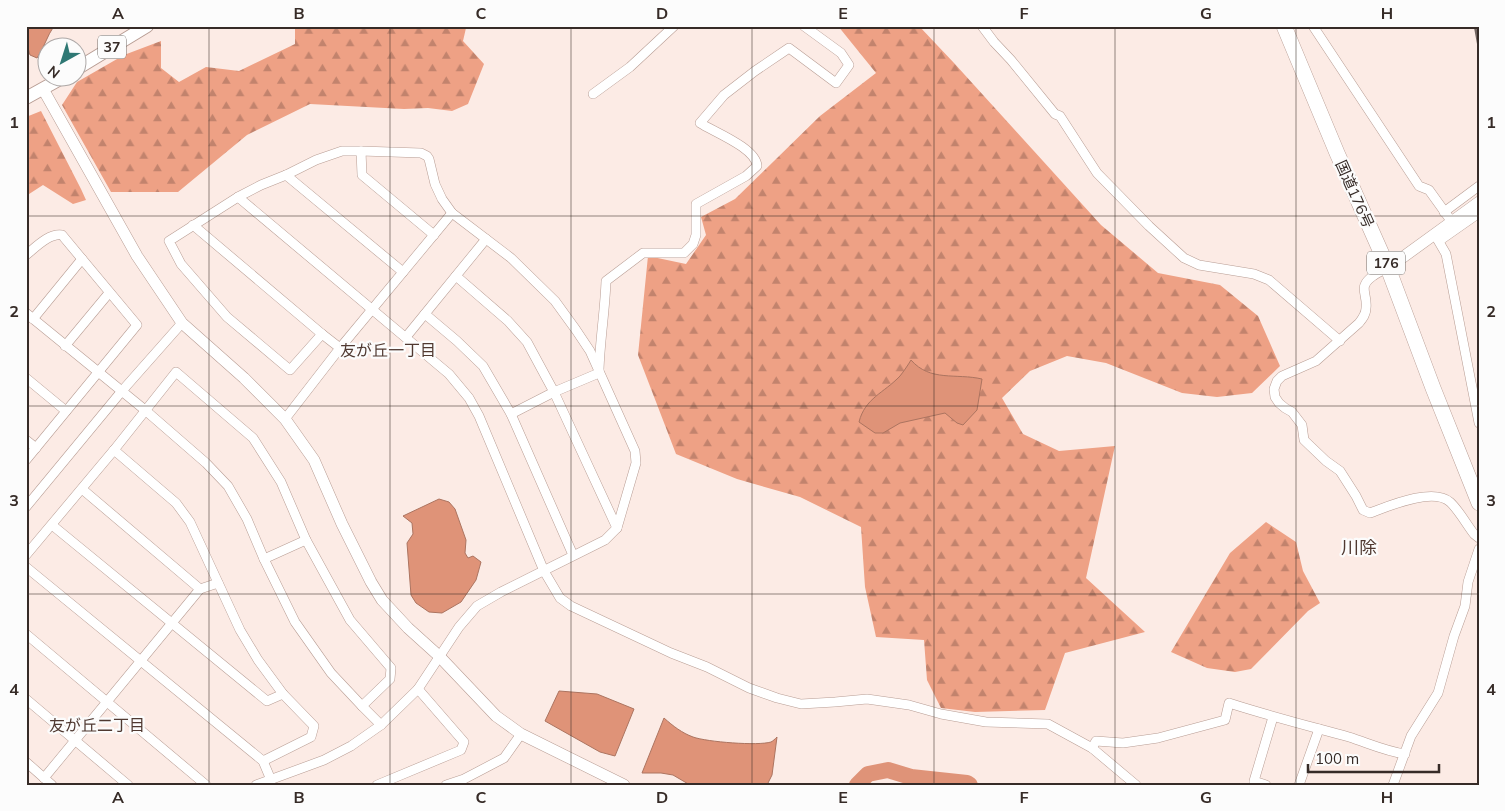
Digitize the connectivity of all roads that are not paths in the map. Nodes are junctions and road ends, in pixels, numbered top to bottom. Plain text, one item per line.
1 (147, 26) edge
2 (674, 26) edge
3 (804, 26) edge
4 (982, 26) edge
5 (1284, 26) edge
6 (1313, 26) edge
7 (88, 62) edge
8 (42, 89) joint
9 (593, 94) dead end
10 (26, 98) edge
11 (361, 151) junction
12 (286, 175) junction
13 (1479, 186) edge
14 (238, 197) junction
15 (1479, 202) edge
16 (1444, 212) junction
17 (1479, 212) edge
18 (452, 213) junction
19 (1452, 222) junction
20 (193, 226) junction
21 (434, 235) junction
22 (1437, 238) junction
23 (486, 239) junction
24 (26, 255) edge
25 (82, 259) junction
26 (1388, 268) junction
27 (404, 272) junction
28 (456, 276) junction
29 (109, 293) junction
30 (373, 310) junction
31 (425, 314) junction
32 (30, 316) edge
33 (182, 323) junction
34 (322, 334) junction
35 (406, 337) junction
36 (1340, 341) junction
37 (65, 346) junction
38 (340, 348) junction
39 (599, 372) junction
40 (98, 373) junction
41 (26, 378) edge
42 (121, 392) junction
43 (554, 392) junction
44 (145, 410) junction
45 (66, 411) junction
46 (512, 414) junction
47 (285, 419) junction
48 (1479, 423) edge
49 (26, 440) edge
50 (36, 448) junction
51 (114, 450) junction
52 (26, 460) edge
53 (1475, 485) edge
54 (82, 489) junction
55 (1479, 503) edge
56 (26, 507) edge
57 (52, 526) junction
58 (617, 528) junction
59 (1479, 538) edge
60 (306, 540) junction
61 (1479, 549) edge
62 (26, 555) edge
63 (573, 556) junction
64 (264, 559) junction
65 (26, 567) edge
66 (544, 571) junction
67 (218, 583) junction
68 (200, 589) junction
69 (171, 624) junction
70 (26, 634) edge
71 (439, 656) junction
72 (140, 661) junction
73 (418, 689) junction
74 (283, 694) junction
75 (26, 699) edge
76 (107, 702) junction
77 (362, 706) junction
78 (1273, 717) junction
79 (381, 725) junction
80 (1319, 729) junction
81 (521, 734) junction
82 (76, 740) junction
83 (1092, 748) junction
84 (1405, 754) junction
85 (263, 761) junction
86 (26, 762) edge
87 (44, 778) junction
88 (271, 780) junction
89 (52, 785) edge
90 (128, 785) edge
91 (206, 785) edge
92 (256, 785) edge
93 (377, 785) edge
94 (446, 785) edge
95 (624, 785) edge
96 (1136, 785) edge
97 (1266, 785) edge
98 (1298, 785) edge
99 (1393, 785) edge

1 - 7 main road, 37
2 - 9 street
3 - 39 street
4 - 36 street
5 - 26 highway, 国道176号 / 176
6 - 16 street
8 - 10 main road
8 - 33 street
11 - 12 street
11 - 18 street
11 - 21 street
12 - 14 street
12 - 27 street
13 - 16 street
14 - 20 street
14 - 30 street
15 - 19 street
16 - 19 street
17 - 22 street
18 - 21 street
18 - 23 street
19 - 22 street
20 - 34 street
20 - 34 street
21 - 27 street
22 - 26 street
22 - 48 street
23 - 28 street
23 - 39 street
24 - 25 street
25 - 29 street
25 - 32 street
26 - 36 street
26 - 53 highway, 国道176号 / 176
27 - 30 street
28 - 31 street
28 - 43 street
29 - 37 street
29 - 40 street
30 - 35 street
30 - 38 street
31 - 35 street
31 - 46 street
32 - 37 street
33 - 42 street
33 - 47 street
34 - 38 street
35 - 66 street
36 - 59 street
37 - 40 street
38 - 47 street
39 - 43 street
39 - 58 street
40 - 42 street
40 - 45 street
41 - 45 street
42 - 44 street
42 - 56 street
43 - 46 street
43 - 58 street
44 - 51 street
44 - 60 street
44 - 64 street
45 - 50 street
46 - 63 street
47 - 71 street
49 - 50 street
50 - 52 street
51 - 54 street
51 - 67 street
53 - 55 highway, 国道176号 / 176
54 - 57 street
54 - 68 street
57 - 62 street
57 - 69 street
58 - 63 street
60 - 64 street
60 - 77 street
61 - 84 street
63 - 66 street
64 - 77 street
65 - 72 street
66 - 71 street
66 - 83 street
67 - 68 street
67 - 74 street
68 - 69 street
69 - 72 street
69 - 74 street
70 - 76 street
71 - 73 street
71 - 81 street
72 - 76 street
72 - 85 street
73 - 79 street
73 - 93 street
74 - 85 street
75 - 82 street
76 - 82 street
76 - 91 street
77 - 79 street
78 - 80 street
78 - 83 street
78 - 97 street
79 - 88 street
80 - 84 street
80 - 98 street
81 - 94 street
81 - 95 street
82 - 87 street
82 - 90 street
83 - 96 street
84 - 99 street
85 - 88 street
86 - 87 street
87 - 89 street
88 - 92 street

